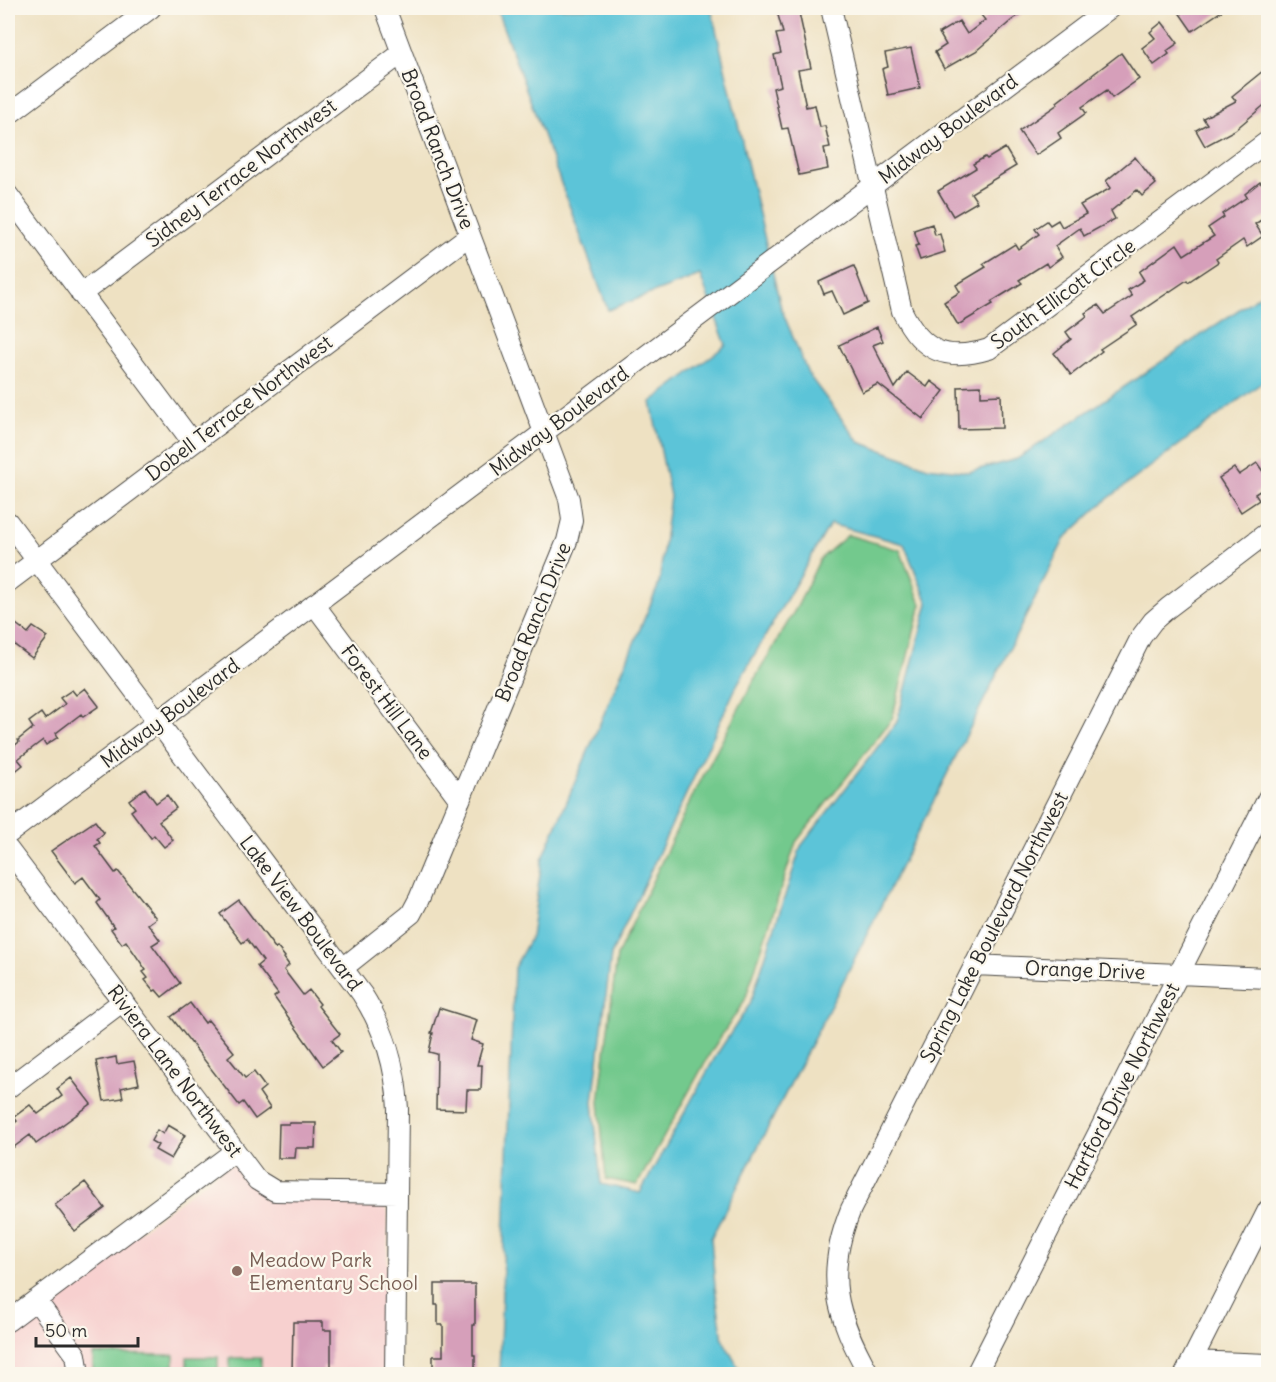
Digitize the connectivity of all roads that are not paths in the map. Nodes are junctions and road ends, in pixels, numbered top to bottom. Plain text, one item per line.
1 (151, 8) edge
2 (385, 8) edge
3 (831, 8) edge
4 (1110, 8) edge
5 (402, 53) junction
6 (8, 115) edge
7 (1269, 141) edge
8 (873, 186) junction
9 (8, 195) edge
10 (470, 235) junction
11 (81, 294) junction
12 (544, 432) junction
13 (193, 443) junction
14 (8, 522) edge
15 (1269, 532) edge
16 (36, 560) junction
17 (8, 582) edge
18 (314, 604) junction
19 (157, 722) junction
20 (1269, 798) edge
21 (460, 800) junction
22 (8, 834) edge
23 (8, 849) edge
24 (974, 965) junction
25 (343, 968) junction
26 (1179, 974) junction
27 (1269, 978) edge
28 (123, 1001) junction
29 (8, 1088) edge
30 (235, 1150) junction
31 (397, 1193) junction
32 (1269, 1210) edge
33 (36, 1300) junction
34 (8, 1321) edge
35 (1269, 1364) edge
36 (1189, 1368) edge
37 (79, 1374) edge
38 (395, 1374) edge
39 (869, 1374) edge
40 (976, 1374) edge

1 - 6 street
2 - 5 street, Broad Ranch Drive
3 - 8 street, South Ellicott Circle
4 - 8 street, Midway Boulevard
5 - 10 street, Broad Ranch Drive
5 - 11 street, Sidney Terrace Northwest
7 - 8 street, South Ellicott Circle
8 - 12 street, Midway Boulevard
9 - 11 street
10 - 12 street, Broad Ranch Drive
10 - 13 street, Dobell Terrace Northwest
11 - 13 street
12 - 18 street, Midway Boulevard
12 - 21 street, Broad Ranch Drive
13 - 16 street, Dobell Terrace Northwest
14 - 16 street, Lake View Boulevard
15 - 24 street, Spring Lake Boulevard Northwest
16 - 17 street, Dobell Terrace Northwest
16 - 19 street, Lake View Boulevard
18 - 19 street, Midway Boulevard
18 - 21 street, Forest Hill Lane
19 - 22 street, Midway Boulevard
19 - 25 street, Lake View Boulevard
20 - 26 street, Hartford Drive Northwest
21 - 25 street, Broad Ranch Drive
23 - 28 street, Riviera Lane Northwest
24 - 26 street, Orange Drive
24 - 39 street, Spring Lake Boulevard Northwest
25 - 31 street, Lake View Boulevard
26 - 27 street, Orange Drive
26 - 40 street, Hartford Drive Northwest
28 - 29 street
28 - 30 street, Riviera Lane Northwest
30 - 31 street, Riviera Lane Northwest
30 - 33 street
31 - 38 street, Lake View Boulevard
32 - 36 street
33 - 34 street
33 - 37 street
35 - 36 street

